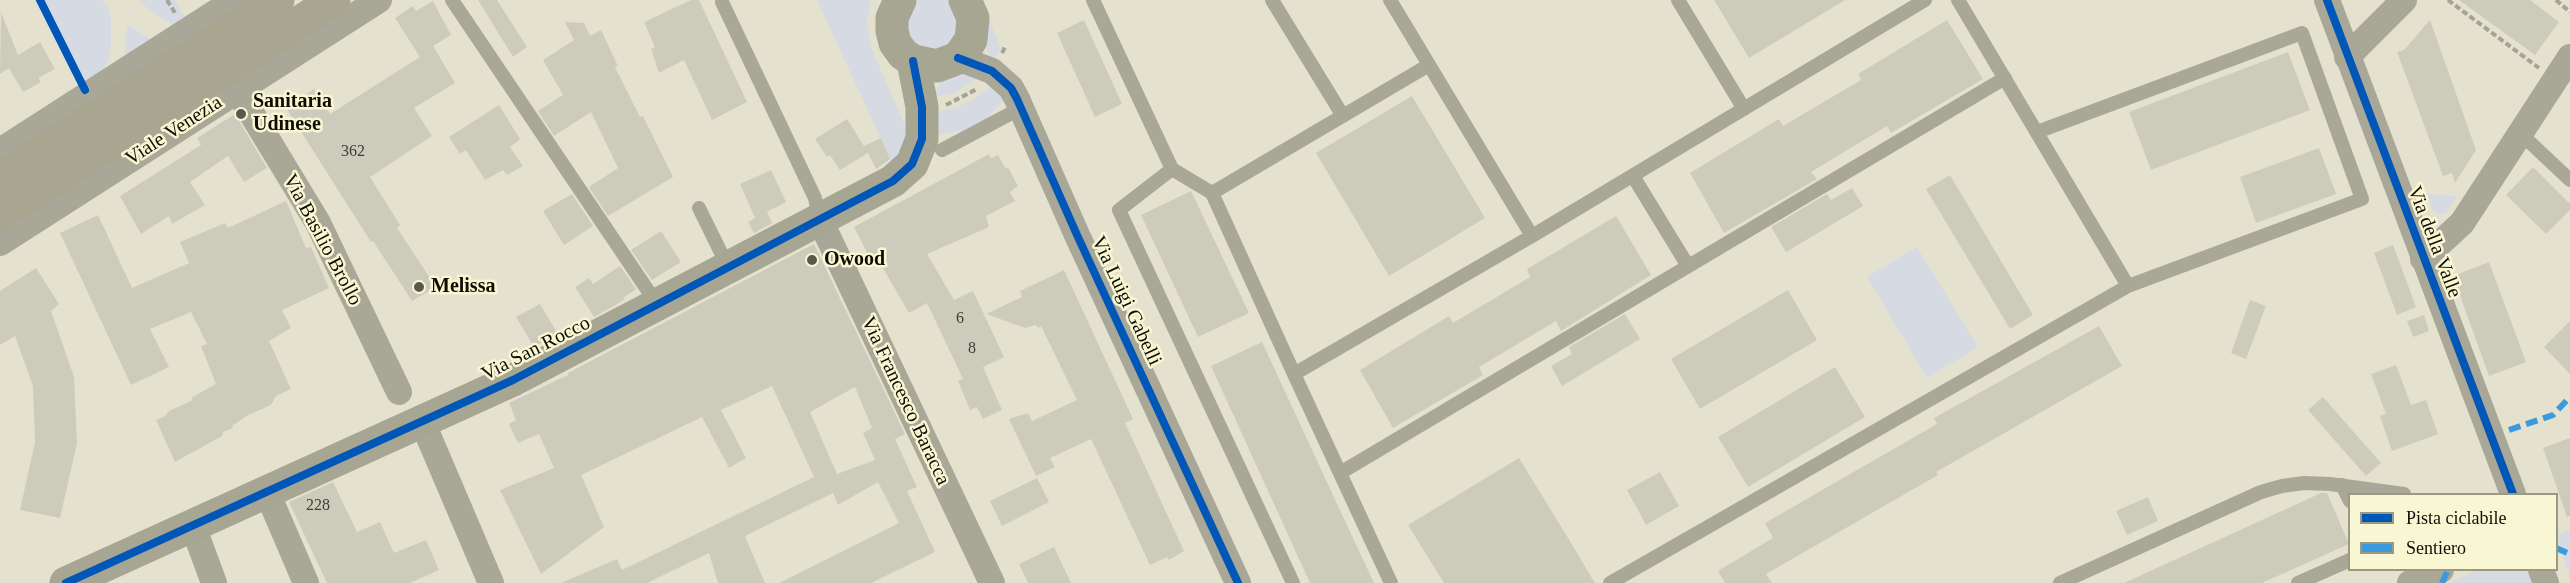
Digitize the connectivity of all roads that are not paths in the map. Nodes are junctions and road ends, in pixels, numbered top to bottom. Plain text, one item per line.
1 (236, 0) edge
2 (278, 0) edge
3 (333, 0) edge
4 (379, 0) edge
5 (452, 0) edge
6 (900, 0) edge
7 (1093, 0) edge
8 (1272, 0) edge
9 (1390, 0) edge
10 (1678, 0) edge
11 (1925, 0) edge
12 (1958, 0) edge
13 (2327, 0) edge
14 (2404, 0) edge
15 (722, 2) dead end
16 (971, 2) edge
17 (945, 56) junction
18 (2347, 57) junction
19 (2570, 57) edge
20 (1429, 65) junction
21 (2005, 78) junction
22 (238, 91) junction
23 (1021, 108) junction
24 (1744, 109) junction
25 (1342, 116) junction
26 (2037, 132) junction
27 (2520, 133) junction
28 (942, 150) dead end
29 (0, 151) edge
30 (1172, 169) junction
31 (1634, 176) junction
32 (0, 178) edge
33 (2570, 180) edge
34 (1212, 193) junction
35 (699, 208) dead end
36 (0, 214) edge
37 (820, 220) junction
38 (1532, 236) junction
39 (0, 243) edge
40 (2423, 259) junction
41 (1688, 266) junction
42 (728, 267) junction
43 (2128, 286) junction
44 (657, 304) junction
45 (1294, 374) junction
46 (399, 392) dead end
47 (422, 421) junction
48 (1340, 473) junction
49 (2342, 485) junction
50 (267, 492) junction
51 (2392, 493) edge
52 (2512, 493) edge
53 (2348, 499) edge
54 (193, 526) junction
55 (2348, 560) edge
56 (2439, 571) edge
57 (1632, 578) edge
58 (66, 583) edge
59 (214, 583) edge
60 (306, 583) edge
61 (491, 583) edge
62 (992, 583) edge
63 (1238, 583) edge
64 (1293, 583) edge
65 (1391, 583) edge
66 (1610, 583) edge
67 (2060, 583) edge
68 (2298, 583) edge
69 (2409, 583) edge

1 - 29 street
2 - 32 main road
3 - 36 main road, Viale Venezia
4 - 22 street, Viale Venezia
5 - 44 lane
6 - 17 street
7 - 30 lane
8 - 25 lane
9 - 20 lane
10 - 24 lane
11 - 24 lane
12 - 21 lane
13 - 18 street, Via della Valle
14 - 18 street
15 - 37 lane
16 - 17 street, Via San Rocco
17 - 23 street, Via Luigi Gabelli
17 - 37 street, Via San Rocco
18 - 40 street, Via della Valle
19 - 27 street
20 - 25 lane
20 - 38 lane
21 - 26 lane
21 - 41 lane
22 - 39 street, Viale Venezia
22 - 46 street, Via Basilio Brollo
23 - 28 lane
23 - 63 street, Via Luigi Gabelli
24 - 31 lane
25 - 34 lane
26 - 43 lane
26 - 43 lane
27 - 33 lane
27 - 40 street
30 - 34 lane
30 - 64 lane
31 - 38 lane
31 - 41 lane
34 - 45 lane
35 - 42 lane
37 - 42 street, Via San Rocco
37 - 62 street, Via Francesco Baracca
38 - 45 lane
40 - 52 street, Via della Valle
41 - 48 lane
42 - 44 street, Via San Rocco
43 - 57 lane
44 - 47 street, Via San Rocco
45 - 48 lane
47 - 50 street, Via San Rocco
47 - 61 street
48 - 65 lane
49 - 51 lane
49 - 53 lane
49 - 67 lane
50 - 54 street, Via San Rocco
50 - 60 street
54 - 58 street, Via San Rocco
54 - 59 street
55 - 68 lane
56 - 69 street
57 - 66 lane

